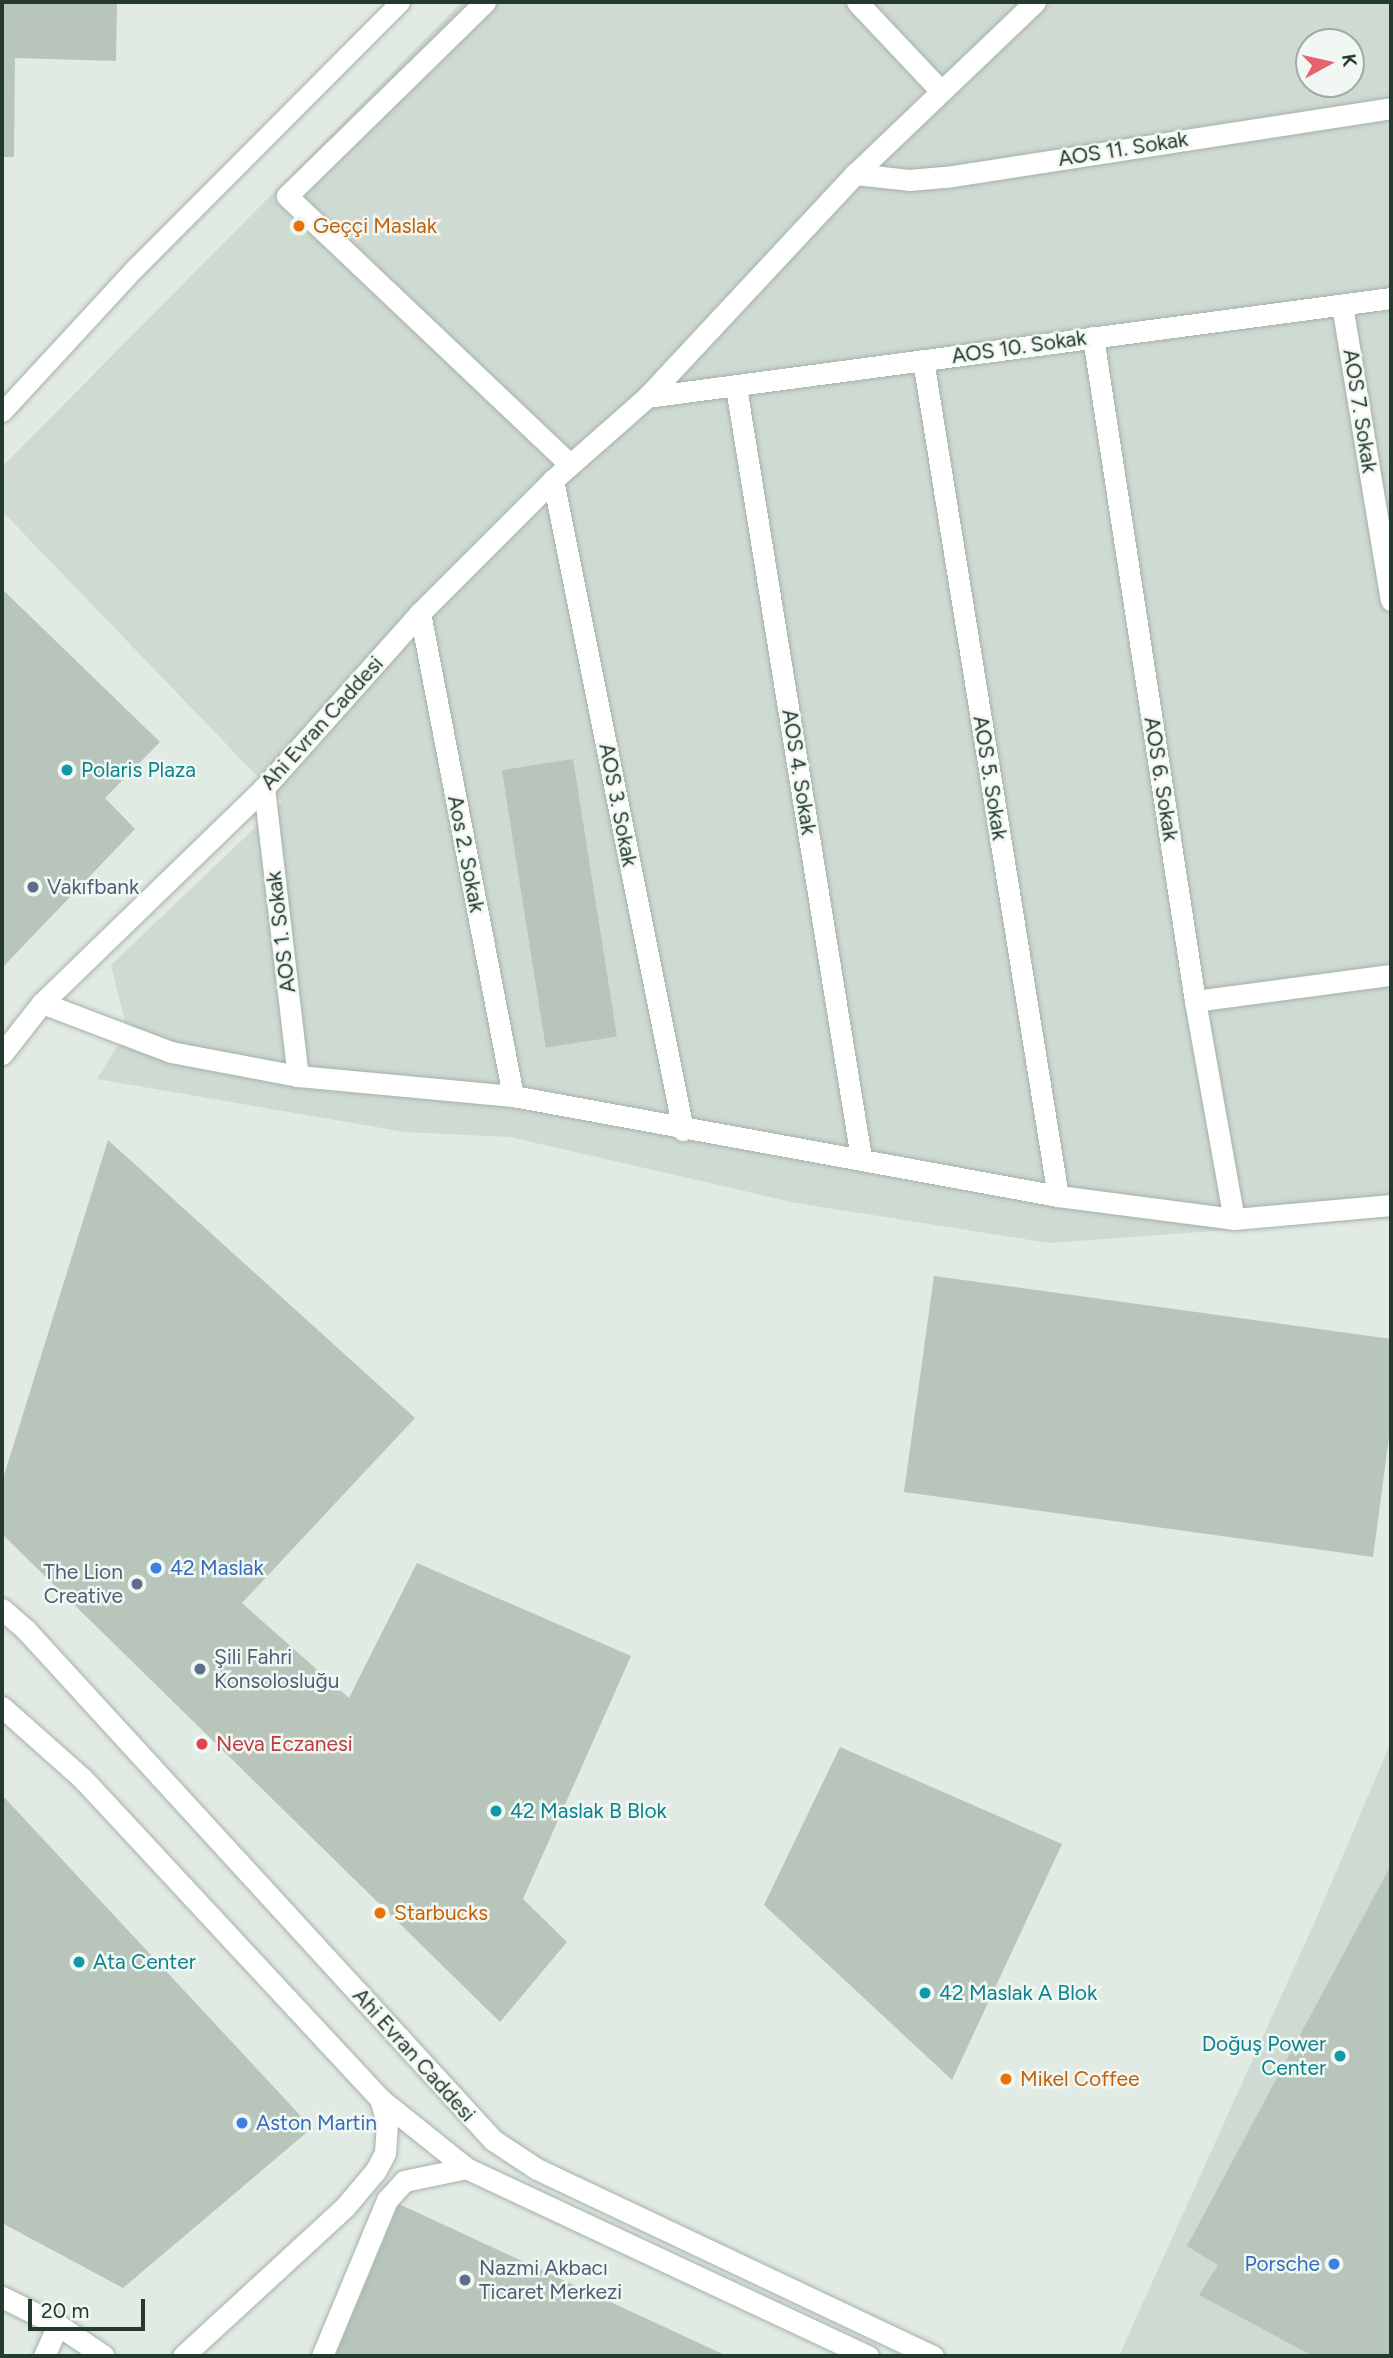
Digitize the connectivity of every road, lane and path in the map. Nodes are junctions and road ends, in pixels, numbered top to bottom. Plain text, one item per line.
1 (400, 2) edge
2 (485, 2) edge
3 (857, 2) edge
4 (1035, 2) edge
5 (940, 90) junction
6 (1391, 108) edge
7 (855, 174) junction
8 (1391, 298) edge
9 (1342, 305) junction
10 (1093, 337) junction
11 (923, 360) junction
12 (736, 387) junction
13 (647, 397) junction
14 (2, 412) edge
15 (570, 465) junction
16 (554, 480) junction
17 (1391, 600) edge
18 (420, 613) junction
19 (264, 788) junction
20 (1391, 975) edge
21 (1195, 1001) junction
22 (42, 1003) junction
23 (2, 1054) edge
24 (298, 1076) junction
25 (513, 1096) junction
26 (683, 1130) junction
27 (861, 1158) junction
28 (1058, 1195) junction
29 (1391, 1205) edge
30 (1234, 1219) junction
31 (2, 1609) edge
32 (2, 1707) edge
33 (380, 2099) junction
34 (466, 2168) junction
35 (2, 2297) edge
36 (58, 2325) junction
37 (44, 2356) edge
38 (104, 2356) edge
39 (183, 2356) edge
40 (322, 2356) edge
41 (868, 2356) edge
42 (933, 2356) edge

1 - 14 lane
2 - 15 street
3 - 5 street
4 - 5 street, Ahi Evran Caddesi
5 - 7 street, Ahi Evran Caddesi
6 - 7 street, AOS 11. Sokak
7 - 13 street, Ahi Evran Caddesi
8 - 9 street, AOS 10. Sokak
9 - 10 street, AOS 10. Sokak
9 - 17 street, AOS 7. Sokak
10 - 11 street, AOS 10. Sokak
10 - 21 street, AOS 6. Sokak
11 - 12 street, AOS 10. Sokak
11 - 28 street, AOS 5. Sokak
12 - 13 street, AOS 10. Sokak
12 - 27 street, AOS 4. Sokak
13 - 15 street, Ahi Evran Caddesi
15 - 16 street, Ahi Evran Caddesi
16 - 18 street, Ahi Evran Caddesi
16 - 26 street, AOS 3. Sokak
18 - 19 street, Ahi Evran Caddesi
18 - 25 street, Aos 2. Sokak
19 - 22 street, Ahi Evran Caddesi
19 - 24 street, AOS 1. Sokak
20 - 21 street
21 - 30 street, AOS 6. Sokak
22 - 23 street, Ahi Evran Caddesi
22 - 24 street
24 - 25 street
25 - 26 street
26 - 27 street
27 - 28 street
28 - 30 street
29 - 30 street
31 - 42 street, Ahi Evran Caddesi
32 - 33 street, Ahi Evran Caddesi
33 - 34 street, Ahi Evran Caddesi
33 - 39 street
34 - 40 street
34 - 41 street, Ahi Evran Caddesi
35 - 36 street
36 - 37 street
36 - 38 street

